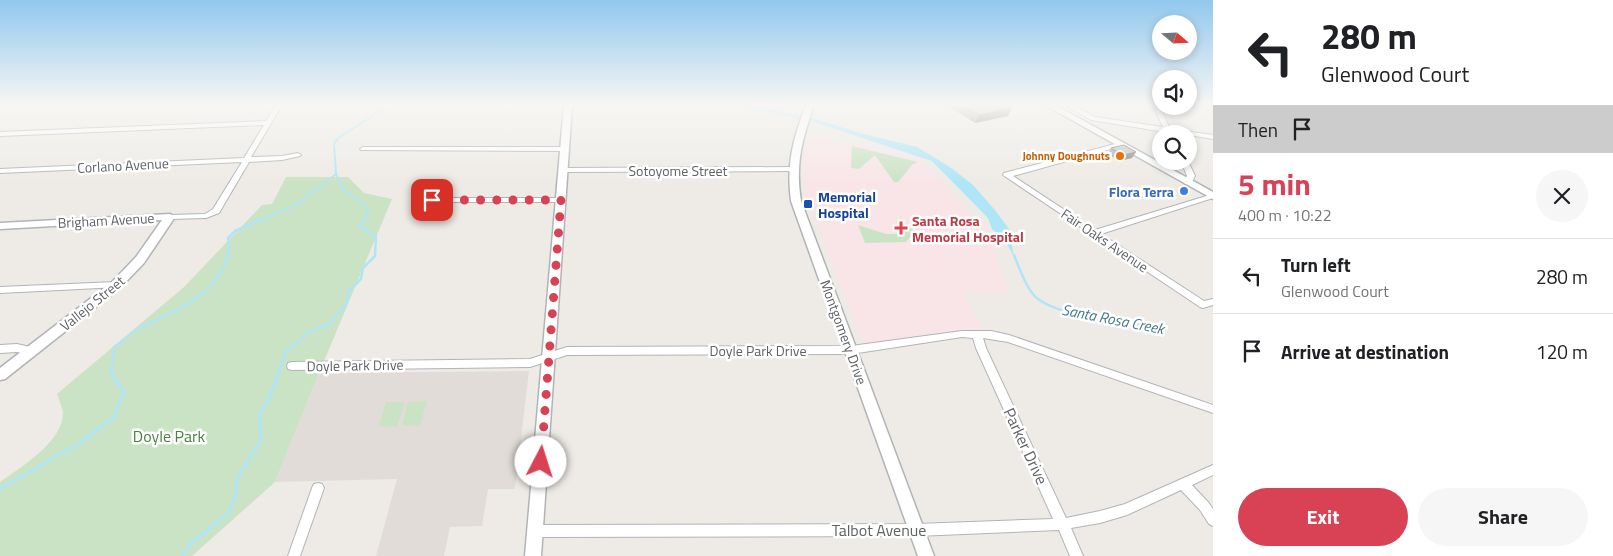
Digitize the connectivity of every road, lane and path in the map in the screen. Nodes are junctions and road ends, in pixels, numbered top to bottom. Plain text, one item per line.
1 (74, 131) edge
2 (263, 131) edge
3 (566, 131) edge
4 (800, 131) edge
5 (1095, 131) edge
6 (0, 134) edge
7 (1197, 135) edge
8 (1213, 137) edge
9 (1119, 145) junction
10 (363, 149) dead end
11 (565, 149) junction
12 (298, 155) dead end
13 (247, 160) junction
14 (792, 169) junction
15 (564, 170) junction
16 (1188, 170) edge
17 (0, 171) edge
18 (1188, 182) junction
19 (1213, 196) edge
20 (432, 200) dead end
21 (561, 200) junction
22 (170, 217) junction
23 (0, 226) edge
24 (1094, 233) junction
25 (116, 285) junction
26 (0, 290) edge
27 (1213, 302) edge
28 (977, 335) junction
29 (0, 349) edge
30 (851, 350) junction
31 (32, 351) junction
32 (550, 356) junction
33 (292, 366) dead end
34 (0, 374) edge
35 (1213, 409) edge
36 (1213, 470) edge
37 (1183, 484) junction
38 (318, 488) dead end
39 (1213, 520) edge
40 (1062, 524) junction
41 (916, 530) junction
42 (535, 531) junction
43 (294, 556) edge
44 (533, 556) edge
45 (926, 556) edge
46 (1077, 556) edge

1 - 6 street
2 - 13 street
3 - 11 street
4 - 14 street, Montgomery Drive
5 - 9 street
7 - 8 street
9 - 18 street
9 - 24 street, Fair Oaks Avenue
10 - 11 street
11 - 15 street
12 - 13 street, Corlano Avenue
13 - 17 street, Corlano Avenue
13 - 22 street, Brigham Avenue
14 - 15 street, Sotoyome Street
14 - 30 street, Montgomery Drive
15 - 21 street
16 - 18 street
18 - 19 street
19 - 24 street
20 - 21 street
21 - 32 street
22 - 23 street, Brigham Avenue
22 - 25 street, Vallejo Street
24 - 27 street, Fair Oaks Avenue
25 - 26 street
25 - 31 street, Vallejo Street
28 - 30 street, Doyle Park Drive
28 - 35 street, Doyle Park Drive
28 - 40 street, Parker Drive
29 - 31 street
30 - 32 street, Doyle Park Drive
30 - 41 street, Montgomery Drive
31 - 34 street, Vallejo Street
32 - 33 street, Doyle Park Drive
32 - 42 street
36 - 37 street, Talbot Avenue
37 - 39 street
37 - 40 street, Talbot Avenue
38 - 43 street
40 - 41 street, Talbot Avenue
40 - 46 street, Parker Drive
41 - 42 street, Talbot Avenue
41 - 45 street, Montgomery Drive
42 - 44 street

